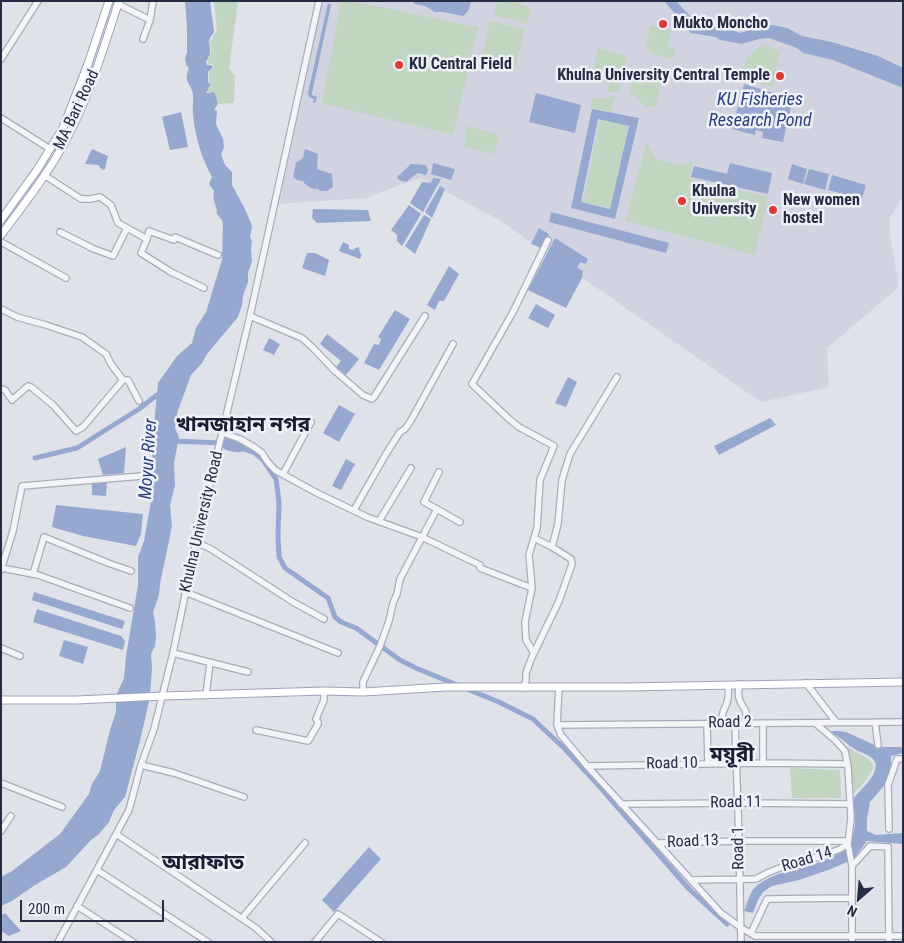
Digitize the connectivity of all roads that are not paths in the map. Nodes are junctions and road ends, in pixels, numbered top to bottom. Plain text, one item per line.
1 (38, 1) edge
2 (109, 1) edge
3 (153, 1) edge
4 (319, 1) edge
5 (118, 2) edge
6 (150, 20) junction
7 (143, 39) dead end
8 (1, 59) edge
9 (1, 118) edge
10 (50, 149) junction
11 (44, 176) junction
12 (1, 220) edge
13 (127, 228) junction
14 (60, 232) dead end
15 (1, 235) edge
16 (147, 239) junction
17 (548, 240) dead end
18 (1, 242) edge
19 (218, 255) dead end
20 (66, 278) dead end
21 (204, 288) dead end
22 (1, 309) edge
23 (250, 316) junction
24 (425, 316) dead end
25 (453, 344) dead end
26 (617, 377) dead end
27 (123, 380) junction
28 (1, 389) edge
29 (139, 401) dead end
30 (311, 422) dead end
31 (223, 433) junction
32 (411, 468) dead end
33 (439, 472) dead end
34 (283, 474) junction
35 (142, 476) dead end
36 (437, 509) junction
37 (354, 510) junction
38 (379, 521) junction
39 (460, 522) dead end
40 (422, 538) junction
41 (534, 538) junction
42 (196, 542) junction
43 (552, 547) junction
44 (2, 569) edge
45 (131, 571) dead end
46 (33, 574) junction
47 (532, 588) junction
48 (185, 592) junction
49 (130, 608) dead end
50 (324, 619) dead end
51 (1, 648) edge
52 (338, 653) dead end
53 (534, 653) junction
54 (173, 654) junction
55 (20, 656) dead end
56 (210, 663) junction
57 (248, 672) dead end
58 (903, 682) edge
59 (739, 684) junction
60 (806, 684) junction
61 (728, 685) junction
62 (559, 687) junction
63 (522, 688) junction
64 (324, 691) junction
65 (363, 692) junction
66 (206, 695) junction
67 (159, 696) junction
68 (1, 700) edge
69 (836, 722) junction
70 (875, 722) junction
71 (903, 722) edge
72 (745, 723) junction
73 (763, 723) junction
74 (815, 723) junction
75 (707, 724) junction
76 (724, 724) junction
77 (735, 724) junction
78 (557, 725) junction
79 (256, 730) dead end
80 (878, 745) dead end
81 (903, 759) edge
82 (737, 763) junction
83 (763, 763) junction
84 (708, 764) junction
85 (847, 764) junction
86 (141, 765) junction
87 (586, 766) junction
88 (1, 783) edge
89 (244, 797) dead end
90 (738, 803) junction
91 (622, 804) junction
92 (850, 804) junction
93 (62, 807) dead end
94 (10, 816) dead end
95 (889, 829) dead end
96 (1, 831) edge
97 (116, 834) junction
98 (740, 841) junction
99 (848, 842) junction
100 (306, 843) dead end
101 (658, 843) junction
102 (852, 866) junction
103 (97, 870) junction
104 (691, 880) junction
105 (740, 880) junction
106 (852, 898) junction
107 (77, 906) junction
108 (242, 918) junction
109 (740, 927) junction
110 (750, 933) junction
111 (903, 936) edge
112 (852, 939) edge
113 (889, 939) edge
114 (58, 942) edge
115 (133, 942) edge
116 (208, 942) edge
117 (271, 942) edge
118 (314, 942) edge
119 (380, 942) edge
120 (741, 942) edge

1 - 8 street
2 - 10 main road, MA Bari Road
3 - 6 street
4 - 23 street, Khulna University Road
5 - 6 street
5 - 11 main road, MA Bari Road
6 - 7 street
9 - 10 street
10 - 12 main road, MA Bari Road
11 - 13 street
11 - 15 main road, MA Bari Road
13 - 14 street
13 - 16 street
16 - 19 street
16 - 21 street
17 - 41 street
18 - 20 street
22 - 27 street
23 - 24 street
23 - 31 street, Khulna University Road
25 - 37 street
26 - 43 street
27 - 28 street
27 - 29 street
30 - 34 street
31 - 34 street
31 - 42 street, Khulna University Road
32 - 38 street
33 - 36 street
34 - 37 street
35 - 44 street
36 - 39 street
36 - 40 street
37 - 38 street
38 - 40 street
40 - 47 street
40 - 65 street
41 - 43 street
41 - 47 street
42 - 48 street, Khulna University Road
42 - 50 street
43 - 53 street
44 - 46 street
45 - 46 street
46 - 49 street
47 - 53 street
48 - 52 street
48 - 54 street, Khulna University Road
51 - 55 street
53 - 63 street
54 - 56 street
54 - 67 street, Khulna University Road
56 - 57 street
56 - 66 street
58 - 60 main road
59 - 60 main road
59 - 61 main road
59 - 72 street
60 - 69 street
61 - 62 main road
61 - 76 street
62 - 63 main road
62 - 78 street
63 - 65 main road
64 - 65 main road
64 - 66 main road
64 - 79 street
66 - 67 main road
67 - 68 main road
67 - 86 street, Khulna University Road
69 - 70 street, Road 2
69 - 74 street, Road 2
70 - 71 street, Road 2
70 - 80 street
72 - 73 street, Road 2
72 - 77 street, Road 2
73 - 74 street, Road 2
73 - 83 street
74 - 85 street, Road 14
75 - 76 street, Road 2
75 - 78 street, Road 2
75 - 84 street
76 - 77 street, Road 2
77 - 82 street, Road 1
78 - 87 street
81 - 95 street
82 - 83 street, Road 10
82 - 84 street, Road 10
82 - 90 street, Road 1
83 - 85 street, Road 10
84 - 87 street, Road 10
85 - 92 street, Road 14
86 - 89 street
86 - 97 street, Khulna University Road
87 - 91 street
88 - 93 street
90 - 91 street, Road 11
90 - 92 street, Road 11
90 - 98 street, Road 1
91 - 101 street
92 - 99 street, Road 14
94 - 96 street
97 - 103 street, Khulna University Road
97 - 108 street
98 - 99 street, Road 13
98 - 101 street, Road 13
98 - 105 street, Road 1
99 - 102 street
99 - 105 street, Road 14
100 - 108 street
101 - 104 street
102 - 106 street
102 - 113 street
103 - 107 street, Khulna University Road
103 - 116 street
104 - 105 street, Road 14
104 - 109 street
105 - 109 street, Road 1
106 - 110 street
106 - 112 street
107 - 114 street, Khulna University Road
107 - 115 street
108 - 117 street
109 - 110 street
109 - 120 street, Road 1
110 - 112 street
111 - 113 street
112 - 113 street
118 - 119 street

